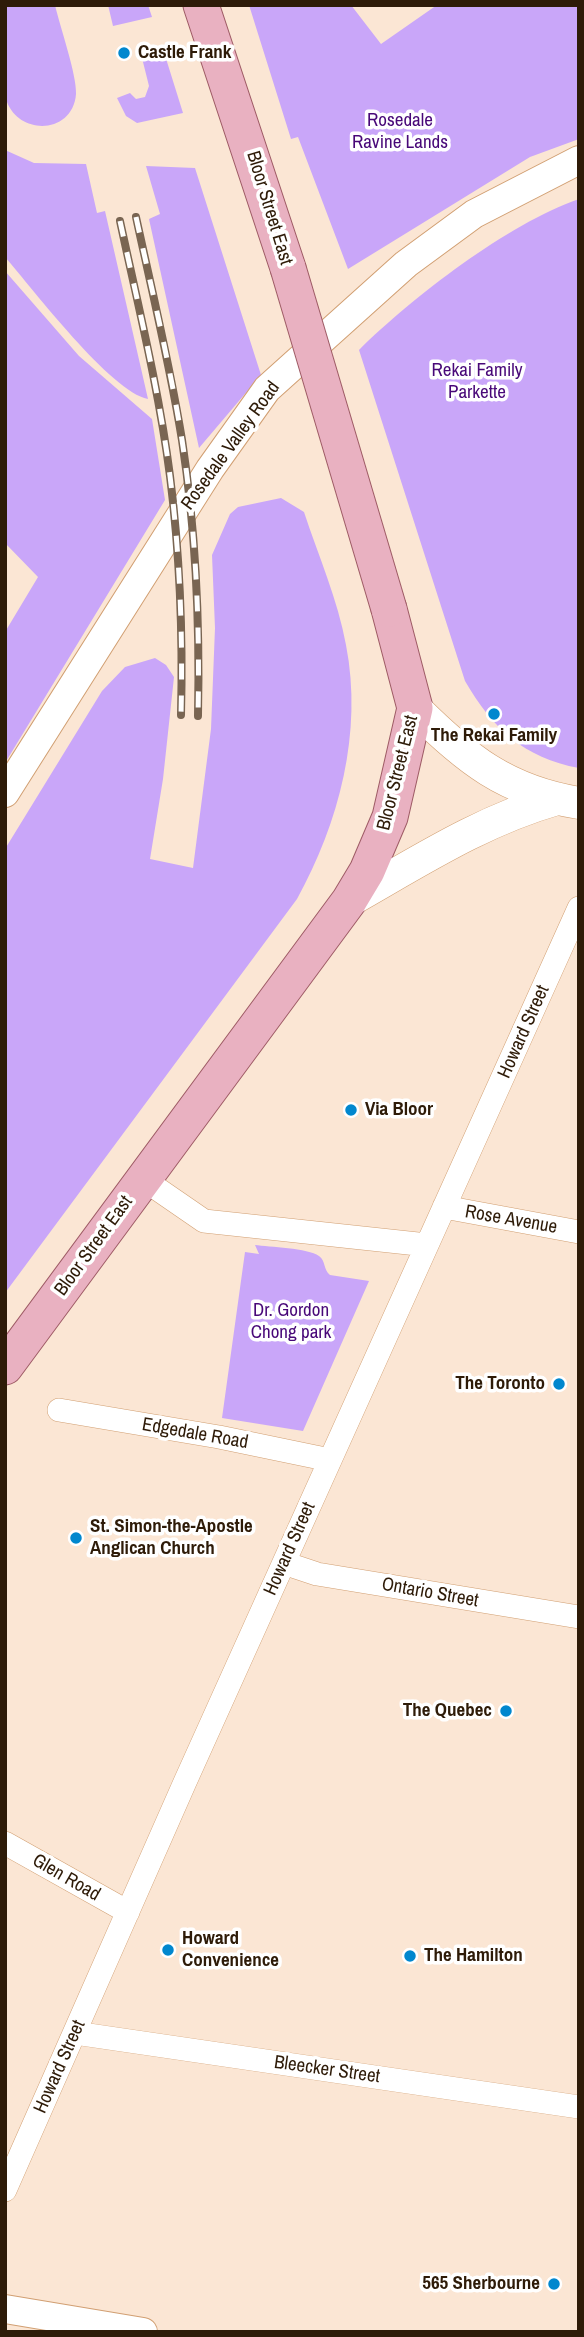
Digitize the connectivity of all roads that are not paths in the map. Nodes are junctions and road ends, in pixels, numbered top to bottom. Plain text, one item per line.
1 (201, 5) edge
2 (579, 160) edge
3 (415, 708) junction
4 (5, 793) edge
5 (568, 801) edge
6 (349, 901) junction
7 (579, 908) edge
8 (143, 1179) junction
9 (444, 1207) junction
10 (579, 1232) edge
11 (427, 1245) junction
12 (5, 1367) edge
13 (59, 1410) dead end
14 (330, 1460) junction
15 (284, 1563) junction
16 (579, 1617) edge
17 (5, 1843) edge
18 (128, 1912) junction
19 (75, 2033) junction
20 (579, 2107) edge
21 (5, 2190) edge
22 (5, 2309) edge
23 (143, 2332) edge

1 - 3 main road, Bloor Street East, bridge
2 - 4 street, Rosedale Valley Road
3 - 5 main road
3 - 6 main road, Bloor Street East
5 - 6 main road
6 - 8 main road, Bloor Street East
7 - 9 street, Howard Street
8 - 11 street
8 - 12 main road, Bloor Street East
9 - 10 street, Rose Avenue
9 - 11 street, Howard Street
11 - 14 street, Howard Street
13 - 14 street, Edgedale Road
14 - 15 street, Howard Street
15 - 16 street, Ontario Street
15 - 18 street, Howard Street
17 - 18 street, Glen Road
18 - 19 street, Howard Street
19 - 20 street, Bleecker Street
19 - 21 street, Howard Street
22 - 23 street

